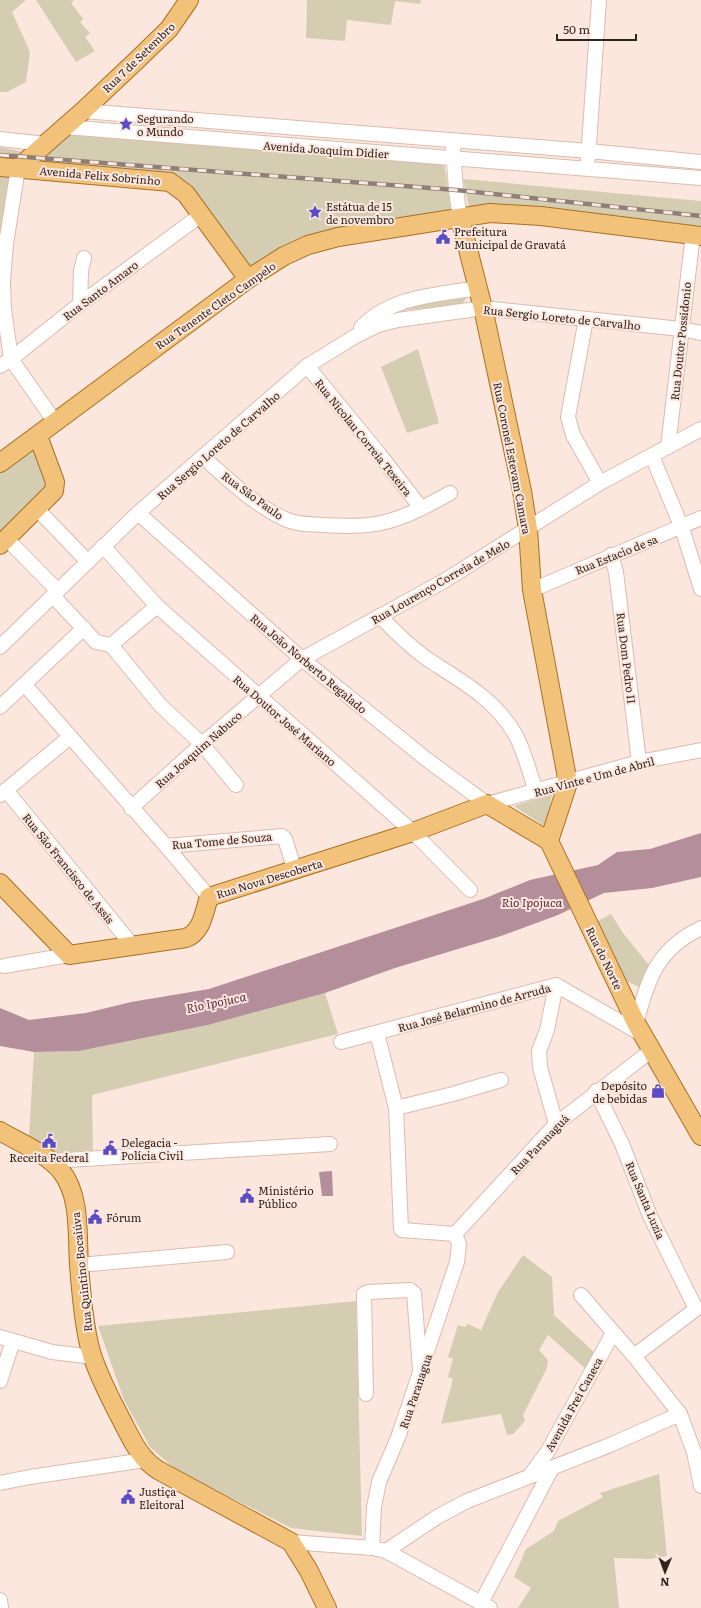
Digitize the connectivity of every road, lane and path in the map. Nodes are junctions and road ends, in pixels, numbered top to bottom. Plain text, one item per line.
1 (189, 0) edge
2 (598, 0) edge
3 (83, 111) junction
4 (188, 120) junction
5 (260, 125) junction
6 (65, 127) junction
7 (346, 132) junction
8 (187, 138) junction
9 (0, 139) edge
10 (454, 141) junction
11 (45, 144) junction
12 (258, 144) junction
13 (344, 150) junction
14 (589, 151) junction
15 (453, 159) junction
16 (683, 160) junction
17 (701, 162) edge
18 (9, 167) edge
19 (587, 168) junction
20 (680, 176) junction
21 (701, 178) edge
22 (201, 215) junction
23 (460, 218) junction
24 (697, 235) edge
25 (84, 258) dead end
26 (2, 279) edge
27 (248, 279) junction
28 (478, 288) junction
29 (80, 304) junction
30 (483, 308) junction
31 (586, 319) junction
32 (681, 329) junction
33 (701, 333) edge
34 (354, 337) junction
35 (6, 362) edge
36 (307, 366) junction
37 (55, 422) junction
38 (701, 429) edge
39 (38, 436) junction
40 (668, 447) junction
41 (652, 456) junction
42 (203, 457) junction
43 (0, 463) edge
44 (600, 483) junction
45 (450, 493) dead end
46 (421, 508) junction
47 (37, 509) junction
48 (138, 513) junction
49 (701, 518) edge
50 (331, 525) joint
51 (682, 528) junction
52 (528, 529) junction
53 (4, 542) edge
54 (103, 546) junction
55 (611, 555) junction
56 (88, 562) junction
57 (701, 589) edge
58 (532, 590) junction
59 (55, 593) junction
60 (157, 606) junction
61 (380, 616) junction
62 (84, 628) junction
63 (111, 645) junction
64 (0, 647) edge
65 (302, 659) junction
66 (25, 685) junction
67 (259, 698) junction
68 (0, 707) edge
69 (70, 737) junction
70 (202, 744) junction
71 (701, 750) edge
72 (639, 762) junction
73 (568, 783) junction
74 (236, 785) dead end
75 (536, 792) junction
76 (3, 793) edge
77 (487, 804) junction
78 (131, 808) junction
79 (413, 832) junction
80 (549, 841) junction
81 (166, 846) junction
82 (295, 871) junction
83 (0, 883) edge
84 (470, 890) dead end
85 (208, 898) junction
86 (701, 928) edge
87 (132, 945) junction
88 (69, 956) junction
89 (4, 966) dead end
90 (556, 985) junction
91 (377, 1033) junction
92 (643, 1036) junction
93 (341, 1042) dead end
94 (501, 1080) dead end
95 (596, 1092) junction
96 (396, 1108) junction
97 (556, 1124) junction
98 (0, 1131) edge
99 (701, 1136) edge
100 (330, 1144) dead end
101 (51, 1161) junction
102 (455, 1234) junction
103 (227, 1252) dead end
104 (79, 1265) junction
105 (581, 1295) dead end
106 (612, 1332) junction
107 (6, 1339) edge
108 (634, 1356) junction
109 (93, 1357) junction
110 (420, 1374) junction
111 (0, 1381) edge
112 (366, 1394) dead end
113 (680, 1414) junction
114 (145, 1460) junction
115 (552, 1468) junction
116 (531, 1474) junction
117 (0, 1483) edge
118 (701, 1486) edge
119 (291, 1542) junction
120 (379, 1550) junction
121 (0, 1600) edge
122 (486, 1605) edge
123 (1, 1608) edge
124 (327, 1608) edge

1 - 3 main road, Rua 7 de Setembro
2 - 14 street
3 - 4 street, Avenida Joaquim Didier
3 - 6 main road, Rua 7 de Setembro
4 - 5 street, Avenida Joaquim Didier
4 - 8 street
5 - 7 street, Avenida Joaquim Didier
5 - 12 street
6 - 8 street, Avenida Joaquim Didier
6 - 11 main road, Rua 7 de Setembro
7 - 10 street, Avenida Joaquim Didier
7 - 13 street
8 - 12 street, Avenida Joaquim Didier
9 - 11 street
10 - 14 street, Avenida Joaquim Didier
10 - 15 street
11 - 18 main road, Rua 7 de Setembro
12 - 13 street, Avenida Joaquim Didier
13 - 15 street, Avenida Joaquim Didier
14 - 16 street, Avenida Joaquim Didier
14 - 19 street
15 - 19 street, Avenida Joaquim Didier
15 - 23 street
16 - 17 street, Avenida Joaquim Didier
16 - 20 street
18 - 22 main road, Avenida Felix Sobrinho
18 - 26 street
19 - 20 street, Avenida Joaquim Didier
20 - 21 street, Avenida Joaquim Didier
22 - 27 main road, Avenida Felix Sobrinho
22 - 29 street, Rua Santo Amaro
23 - 24 main road, Rua Tenente Cleto Campelo
23 - 27 main road, Rua Tenente Cleto Campelo
23 - 28 main road, Rua Coronel Estevam Camara
24 - 32 street, Rua Doutor Possidonio
25 - 29 street
26 - 35 street
27 - 37 main road, Rua Tenente Cleto Campelo
28 - 30 main road, Rua Coronel Estevam Camara
28 - 34 street, Rua Sergio Loreto de Carvalho
29 - 35 street, Rua Santo Amaro
30 - 31 street, Rua Sergio Loreto de Carvalho
30 - 34 street, Rua Sergio Loreto de Carvalho
30 - 52 main road, Rua Coronel Estevam Camara
31 - 32 street, Rua Sergio Loreto de Carvalho
31 - 44 street
32 - 33 street, Rua Sergio Loreto de Carvalho
32 - 40 street, Rua Doutor Possidonio
34 - 36 street, Rua Sergio Loreto de Carvalho
35 - 37 street
36 - 42 street, Rua Sergio Loreto de Carvalho
36 - 46 street, Rua Nicolau Correia Texeira
37 - 39 main road, Rua Tenente Cleto Campelo
38 - 40 street, Rua Lourenço Correia de Melo
39 - 43 main road, Rua Tenente Cleto Campelo
39 - 47 main road
40 - 41 street, Rua Lourenço Correia de Melo
41 - 44 street, Rua Lourenço Correia de Melo
41 - 51 street
42 - 48 street, Rua Sergio Loreto de Carvalho
42 - 50 street, Rua São Paulo
44 - 52 street, Rua Lourenço Correia de Melo
45 - 46 street, Rua Nicolau Correia Texeira
46 - 50 street, Rua Nicolau Correia Texeira
47 - 53 main road
47 - 56 street
48 - 54 street, Rua Sergio Loreto de Carvalho
48 - 65 street, Rua João Norberto Regalado
49 - 51 street, Rua Estacio de sa
51 - 55 street, Rua Estacio de sa
51 - 57 street
52 - 58 main road, Rua Coronel Estevam Camara
52 - 61 street, Rua Lourenço Correia de Melo
53 - 59 street
54 - 56 street, Rua Sergio Loreto de Carvalho
54 - 60 street, Rua Doutor José Mariano
55 - 58 street, Rua Estacio de sa
55 - 72 street, Rua Dom Pedro II
56 - 59 street, Rua Sergio Loreto de Carvalho
58 - 73 main road, Rua Coronel Estevam Camara
59 - 62 street
59 - 64 street, Rua Sergio Loreto de Carvalho
60 - 63 street
60 - 67 street, Rua Doutor José Mariano
61 - 65 street, Rua Lourenço Correia de Melo
61 - 75 street
62 - 63 street
62 - 66 street
63 - 70 street
65 - 67 street, Rua Joaquim Nabuco
65 - 77 street, Rua João Norberto Regalado
66 - 68 street
66 - 69 street
67 - 70 street, Rua Joaquim Nabuco
67 - 79 street, Rua Doutor José Mariano
69 - 76 street
69 - 78 street
70 - 74 street
70 - 78 street, Rua Joaquim Nabuco
71 - 72 street, Rua Vinte e Um de Abril
72 - 73 street, Rua Vinte e Um de Abril
73 - 75 street, Rua Vinte e Um de Abril
73 - 80 main road, Rua Coronel Estevam Camara
75 - 77 street, Rua Vinte e Um de Abril
76 - 87 street, Rua São Francisco de Assis
77 - 79 main road, Rua Nova Descoberta
77 - 80 main road
78 - 81 street
79 - 82 main road, Rua Nova Descoberta
79 - 84 street, Rua Doutor José Mariano
80 - 92 main road, Rua do Norte
81 - 82 street, Rua Tome de Souza
81 - 85 street
82 - 85 main road, Rua Nova Descoberta
83 - 88 main road
85 - 87 main road, Rua Nova Descoberta
86 - 92 street
87 - 88 main road, Rua Nova Descoberta
88 - 89 street
90 - 91 street, Rua José Belarmino de Arruda
90 - 92 street, Rua José Belarmino de Arruda
90 - 97 street
91 - 93 street, Rua José Belarmino de Arruda
91 - 96 street
92 - 95 street, Rua Paranaguá
92 - 99 main road, Rua do Norte
94 - 96 street
95 - 97 street, Rua Paranaguá
95 - 108 street, Rua Santa Luzia
96 - 102 street
97 - 102 street, Rua Paranaguá
98 - 101 main road, Rua Quintino Bocaiúva
100 - 101 street
101 - 104 main road, Rua Quintino Bocaiúva
102 - 110 street, Rua Paranagua
103 - 104 street
104 - 109 main road, Rua Quintino Bocaiúva
105 - 106 street
106 - 108 street
106 - 116 street, Avenida Frei Caneca
107 - 109 street
107 - 111 street
108 - 113 street
109 - 114 main road, Rua Quintino Bocaiúva
110 - 112 street
110 - 120 street, Rua Paranagua
113 - 115 street
113 - 118 street
114 - 117 street
114 - 119 main road, Rua Quintino Bocaiúva
115 - 116 street
115 - 122 street
116 - 120 street
119 - 120 street
119 - 124 main road
120 - 122 street
121 - 123 street

